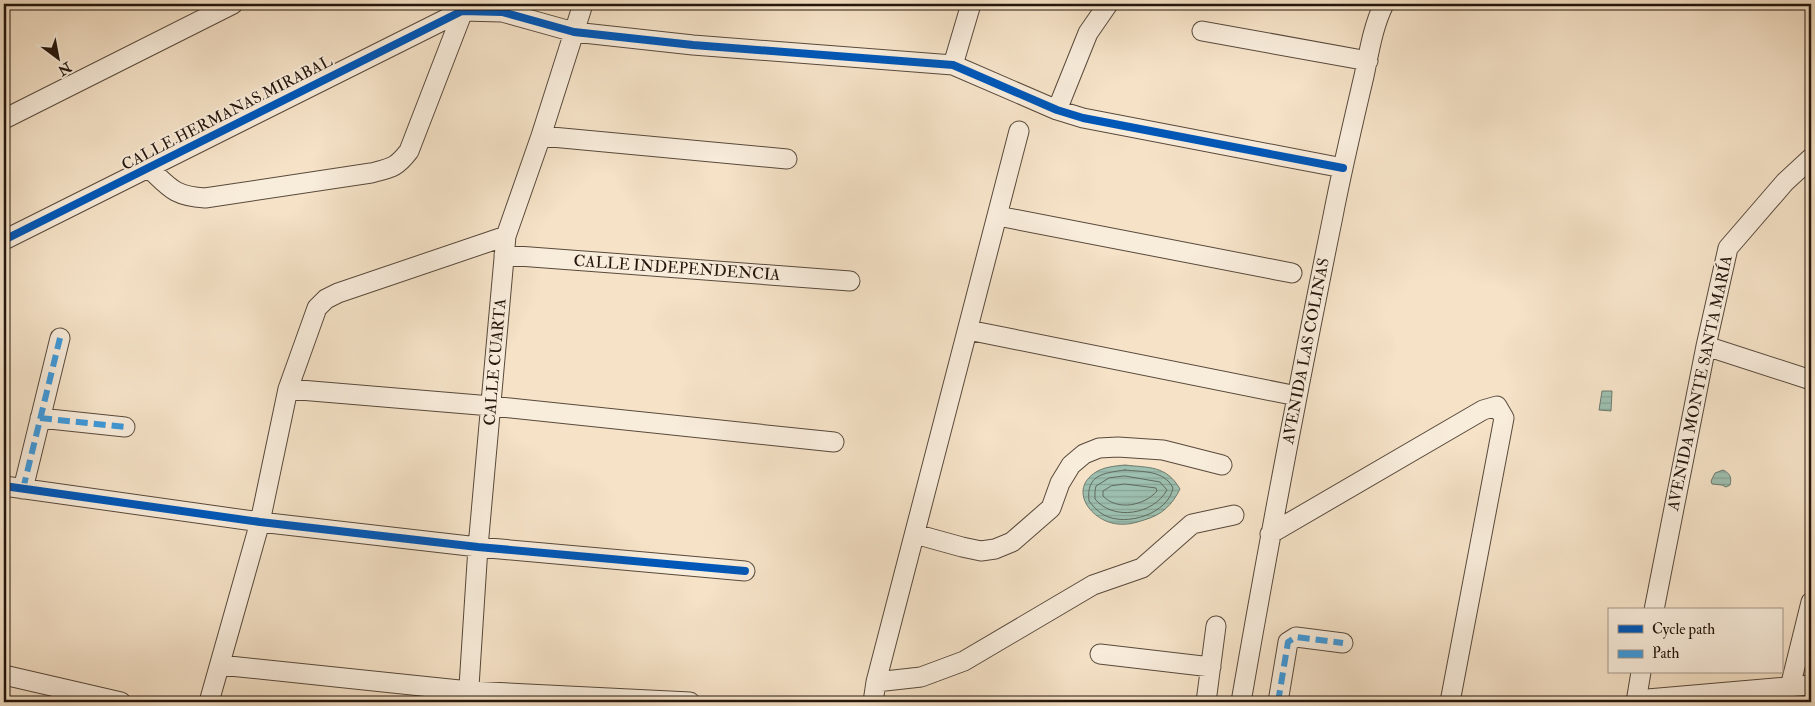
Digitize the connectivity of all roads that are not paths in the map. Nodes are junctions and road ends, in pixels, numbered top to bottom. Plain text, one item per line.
1 (233, 4) edge
2 (583, 4) edge
3 (971, 4) edge
4 (1108, 4) edge
5 (1384, 4) edge
6 (464, 7) edge
7 (1202, 31) dead end
8 (574, 32) junction
9 (1368, 61) junction
10 (953, 65) junction
11 (1057, 110) junction
12 (4, 119) edge
13 (1019, 131) dead end
14 (541, 136) junction
15 (1811, 158) edge
16 (787, 159) dead end
17 (148, 168) junction
18 (1343, 168) junction
19 (998, 216) junction
20 (506, 236) junction
21 (4, 240) edge
22 (504, 255) junction
23 (1292, 273) dead end
24 (850, 281) dead end
25 (968, 330) junction
26 (60, 338) dead end
27 (1706, 346) junction
28 (1811, 380) edge
29 (288, 388) junction
30 (1297, 396) junction
31 (491, 406) junction
32 (40, 418) junction
33 (125, 427) dead end
34 (834, 442) dead end
35 (1222, 465) dead end
36 (4, 486) edge
37 (23, 489) junction
38 (1234, 515) dead end
39 (260, 522) junction
40 (915, 534) junction
41 (1270, 534) junction
42 (478, 547) junction
43 (745, 571) dead end
44 (1811, 602) edge
45 (1654, 608) edge
46 (1216, 626) dead end
47 (1343, 643) dead end
48 (1100, 654) dead end
49 (220, 665) junction
50 (1210, 666) junction
51 (1642, 674) edge
52 (4, 676) edge
53 (876, 682) junction
54 (1811, 686) edge
55 (1790, 687) junction
56 (468, 696) edge
57 (1636, 701) edge
58 (120, 702) edge
59 (209, 702) edge
60 (678, 702) edge
61 (690, 702) edge
62 (873, 702) edge
63 (1206, 702) edge
64 (1241, 702) edge
65 (1278, 702) edge
66 (1450, 702) edge

1 - 12 street
2 - 8 street, CALLE CUARTA
3 - 10 street
4 - 11 street
5 - 9 street, AVENIDA LAS COLINAS
6 - 8 street
6 - 17 street, CALLE HERMANAS MIRABAL
6 - 17 street
7 - 9 street
8 - 10 street
8 - 14 street, CALLE CUARTA
9 - 18 street, AVENIDA LAS COLINAS
10 - 11 street
11 - 18 street
13 - 19 street
14 - 16 street
14 - 20 street, CALLE CUARTA
15 - 27 street, AVENIDA MONTE SANTA MARÍA
17 - 21 street, CALLE HERMANAS MIRABAL
18 - 30 street, AVENIDA LAS COLINAS
19 - 23 street
19 - 25 street
20 - 22 street, CALLE CUARTA
20 - 29 street
22 - 24 street, CALLE INDEPENDENCIA
22 - 31 street, CALLE CUARTA
25 - 30 street
25 - 40 street
26 - 32 street
27 - 28 street
27 - 45 street, AVENIDA MONTE SANTA MARÍA
29 - 31 street
29 - 39 street
30 - 41 street, AVENIDA LAS COLINAS
31 - 34 street
31 - 42 street, CALLE CUARTA
32 - 33 street
32 - 37 street
35 - 40 street
36 - 37 street
37 - 39 street
38 - 53 street
39 - 42 street
39 - 49 street
40 - 53 street
41 - 64 street, AVENIDA LAS COLINAS
41 - 66 street
42 - 43 street
42 - 56 street, CALLE CUARTA
44 - 55 street
46 - 50 street
47 - 65 street
48 - 50 street
49 - 56 street
49 - 59 street
50 - 63 street
51 - 57 street
52 - 58 street
53 - 62 street
54 - 55 street
55 - 57 street
56 - 60 street
60 - 61 street

